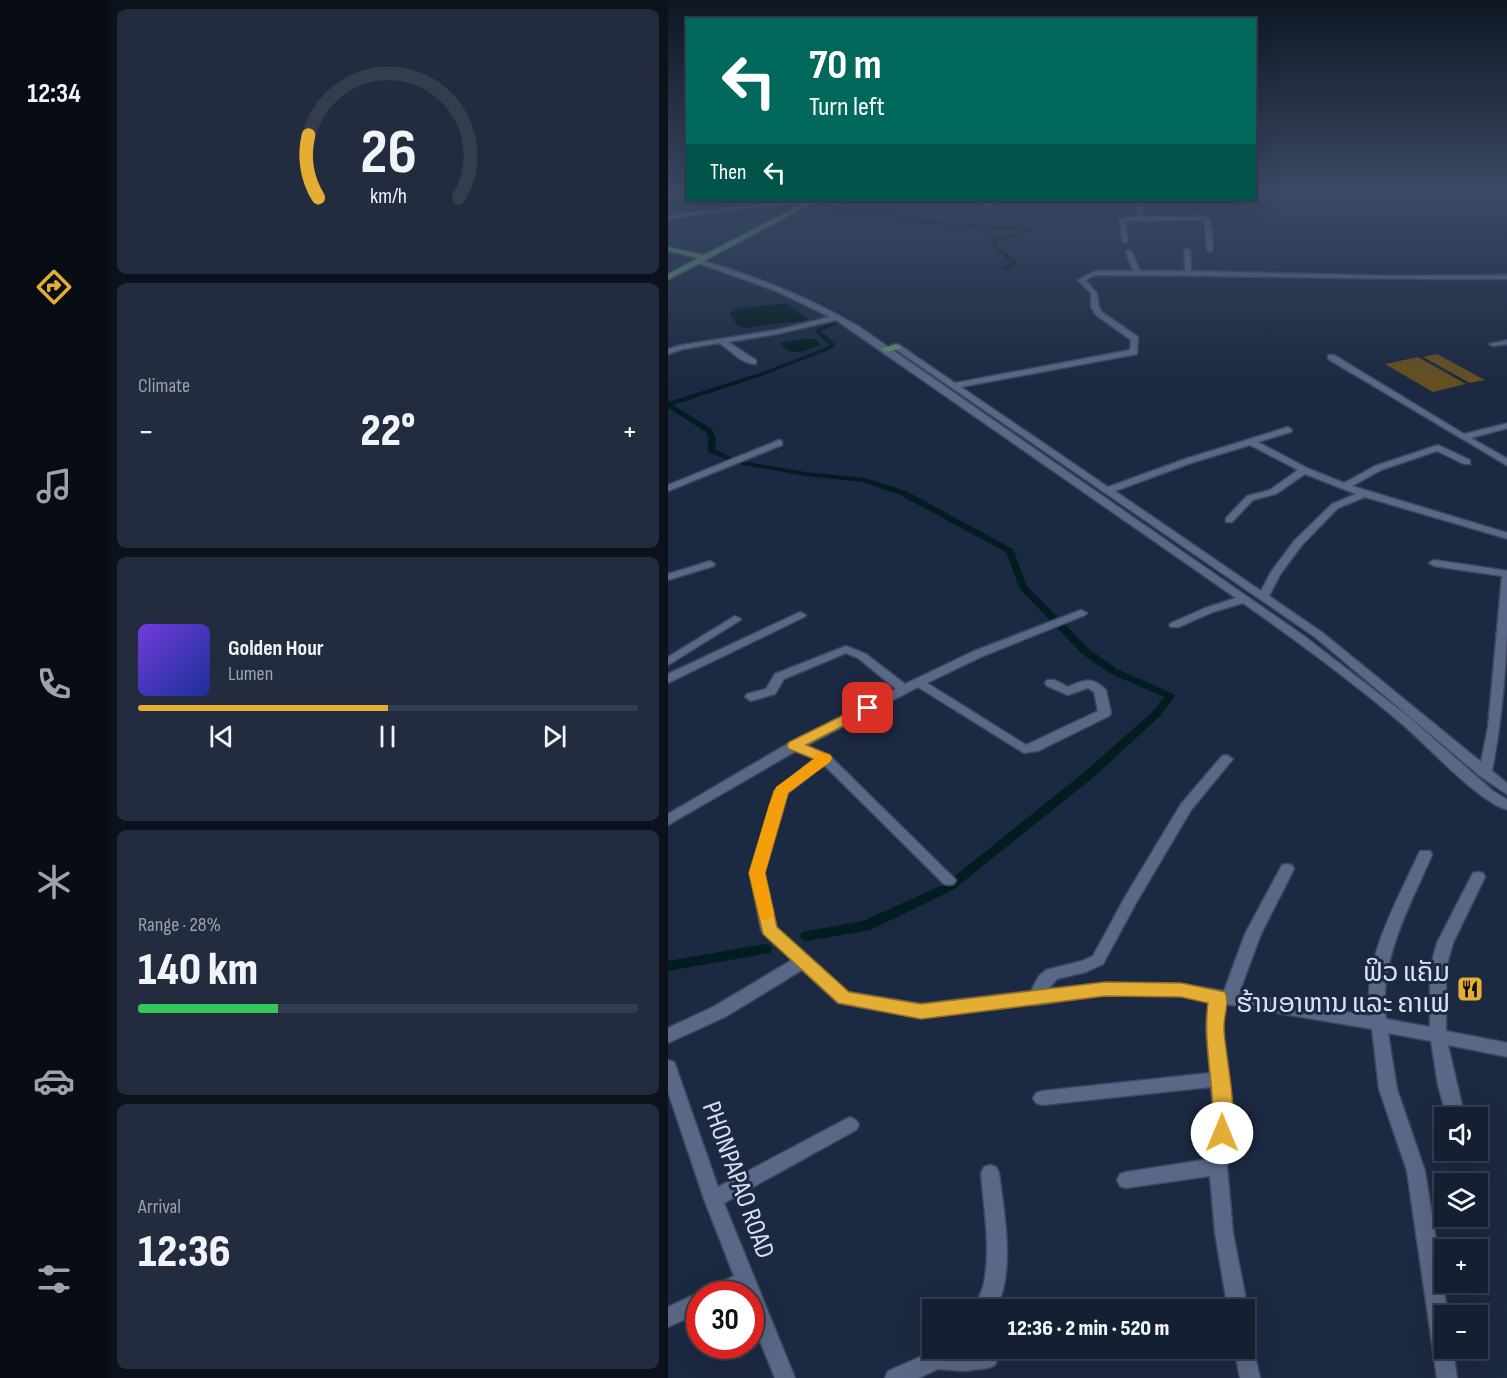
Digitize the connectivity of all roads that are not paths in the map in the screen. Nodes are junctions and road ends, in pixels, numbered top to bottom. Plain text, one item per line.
1 (670, 254) edge
2 (685, 254) edge
3 (709, 254) edge
4 (1130, 254) edge
5 (1187, 254) edge
6 (700, 259) junction
7 (1137, 272) junction
8 (1188, 272) junction
9 (668, 277) edge
10 (1508, 277) edge
11 (838, 317) junction
12 (720, 341) junction
13 (1508, 342) edge
14 (1493, 344) dead end
15 (891, 348) junction
16 (668, 352) edge
17 (1331, 357) dead end
18 (753, 362) dead end
19 (954, 386) junction
20 (1508, 425) edge
21 (1288, 430) dead end
22 (1463, 437) junction
23 (1251, 442) junction
24 (779, 443) dead end
25 (1467, 462) dead end
26 (1508, 463) edge
27 (1304, 470) junction
28 (1345, 486) junction
29 (668, 488) edge
30 (1107, 491) junction
31 (1364, 494) junction
32 (1229, 520) dead end
33 (1508, 536) edge
34 (1434, 563) dead end
35 (710, 564) dead end
36 (1507, 574) edge
37 (668, 577) edge
38 (1263, 597) junction
39 (1244, 599) junction
40 (1081, 613) dead end
41 (800, 615) dead end
42 (735, 619) dead end
43 (1175, 625) dead end
44 (668, 662) edge
45 (668, 679) edge
46 (919, 683) junction
47 (1051, 683) dead end
48 (904, 689) junction
49 (751, 698) dead end
50 (794, 746) junction
51 (824, 758) junction
52 (1227, 759) dead end
53 (1485, 773) junction
54 (1508, 791) edge
55 (1508, 806) edge
56 (668, 820) edge
57 (1425, 855) dead end
58 (1287, 869) dead end
59 (1478, 877) dead end
60 (949, 880) dead end
61 (804, 962) junction
62 (1224, 997) junction
63 (1035, 999) junction
64 (1379, 1024) junction
65 (668, 1036) edge
66 (1438, 1037) junction
67 (1508, 1050) edge
68 (668, 1067) edge
69 (1219, 1079) junction
70 (1042, 1098) dead end
71 (1453, 1107) edge
72 (850, 1125) dead end
73 (1218, 1166) junction
74 (990, 1173) dead end
75 (1126, 1180) dead end
76 (713, 1199) junction
77 (746, 1281) edge
78 (989, 1299) edge
79 (1236, 1299) edge
80 (686, 1309) edge
81 (668, 1317) edge
82 (764, 1326) edge
83 (931, 1359) edge
84 (957, 1359) edge
85 (980, 1359) edge
86 (1247, 1359) edge
87 (785, 1378) edge
88 (895, 1378) edge
89 (1250, 1378) edge
90 (1447, 1378) edge

1 - 6 main road
2 - 6 main road
3 - 6 main road
4 - 7 street
5 - 8 street
6 - 9 main road
6 - 11 street
6 - 15 street
7 - 8 street
7 - 19 street
8 - 10 street
11 - 12 street
11 - 15 street
12 - 16 street
12 - 18 street
13 - 14 street
15 - 19 street
15 - 39 street
17 - 22 street
19 - 30 street
20 - 22 street
21 - 23 street
22 - 26 street
23 - 27 street
23 - 30 street
24 - 29 street
25 - 28 street
27 - 28 street
27 - 32 street
28 - 31 street
30 - 38 street
31 - 33 street
31 - 38 street
34 - 36 street
35 - 37 street
36 - 53 street
38 - 53 street
39 - 43 street
39 - 55 street
40 - 46 street
41 - 45 street
42 - 44 street
46 - 47 street
46 - 48 street
48 - 49 street
48 - 50 street
50 - 51 street
50 - 56 street
51 - 60 street
51 - 61 street
52 - 63 street
53 - 54 street
57 - 64 street
58 - 62 street
59 - 66 street
61 - 63 street
61 - 65 street
62 - 63 street
62 - 64 street
62 - 69 street
64 - 66 street
64 - 90 street
66 - 67 street
66 - 71 street
68 - 76 street, PHONPAPAO ROAD
69 - 70 street
69 - 73 street
72 - 76 street
73 - 75 street
73 - 79 street
74 - 78 street
76 - 77 street, PHONPAPAO ROAD
80 - 81 street
82 - 87 street, PHONPAPAO ROAD
83 - 88 street
84 - 85 street
86 - 89 street

